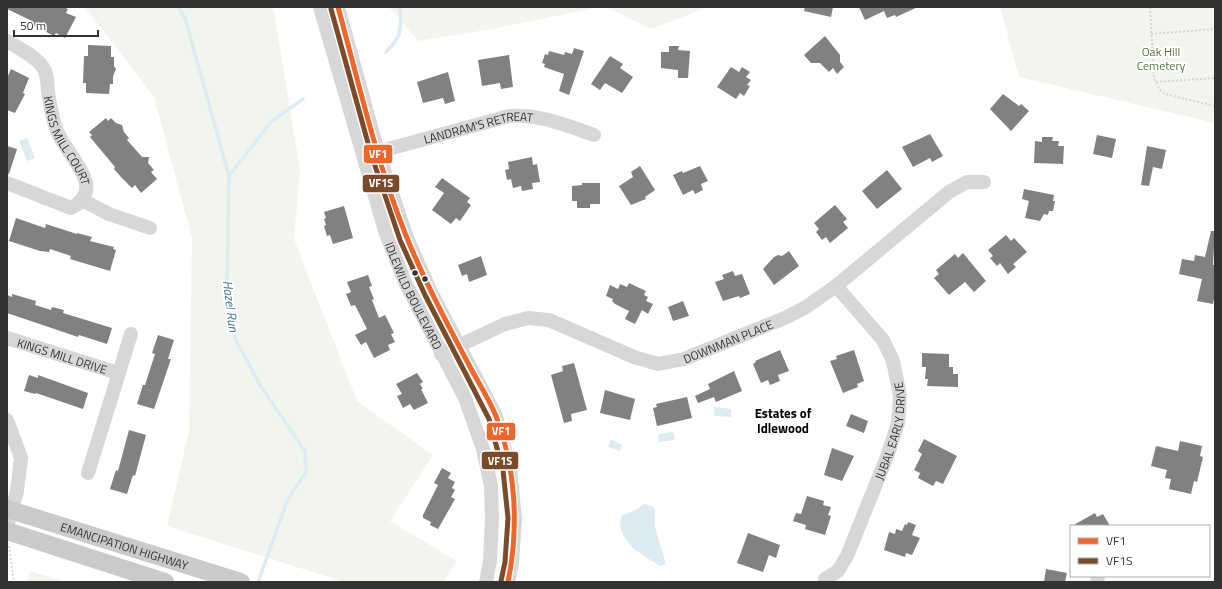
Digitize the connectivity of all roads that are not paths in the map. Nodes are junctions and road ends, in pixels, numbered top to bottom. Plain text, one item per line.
1 (320, 7) edge
2 (338, 7) edge
3 (7, 41) edge
4 (594, 135) dead end
5 (378, 152) junction
6 (363, 156) junction
7 (984, 182) dead end
8 (7, 183) edge
9 (82, 200) junction
10 (150, 228) dead end
11 (836, 286) junction
12 (131, 334) dead end
13 (7, 338) edge
14 (459, 344) junction
15 (441, 354) junction
16 (118, 373) junction
17 (7, 420) edge
18 (88, 473) dead end
19 (9, 515) edge
20 (8, 537) edge
21 (825, 579) dead end
22 (235, 580) edge
23 (165, 582) edge
24 (486, 582) edge
25 (508, 582) edge

1 - 6 street, IDLEWILD BOULEVARD
2 - 5 street, IDLEWILD BOULEVARD
3 - 9 street, KINGS MILL COURT
4 - 5 street, LANDRAM'S RETREAT
5 - 6 street, LANDRAM'S RETREAT
5 - 14 street, IDLEWILD BOULEVARD
6 - 15 street, IDLEWILD BOULEVARD
7 - 11 street, DOWNMAN PLACE
8 - 9 street, KINGS MILL COURT
9 - 10 street
11 - 14 street, DOWNMAN PLACE
11 - 21 street, JUBAL EARLY DRIVE
12 - 16 street, KINGS MILL DRIVE
13 - 16 street, KINGS MILL DRIVE
14 - 15 street, DOWNMAN PLACE
14 - 25 street, IDLEWILD BOULEVARD
15 - 24 street, IDLEWILD BOULEVARD
16 - 18 street, KINGS MILL DRIVE
17 - 19 street
19 - 22 main road, EMANCIPATION HIGHWAY
20 - 23 main road, EMANCIPATION HIGHWAY

